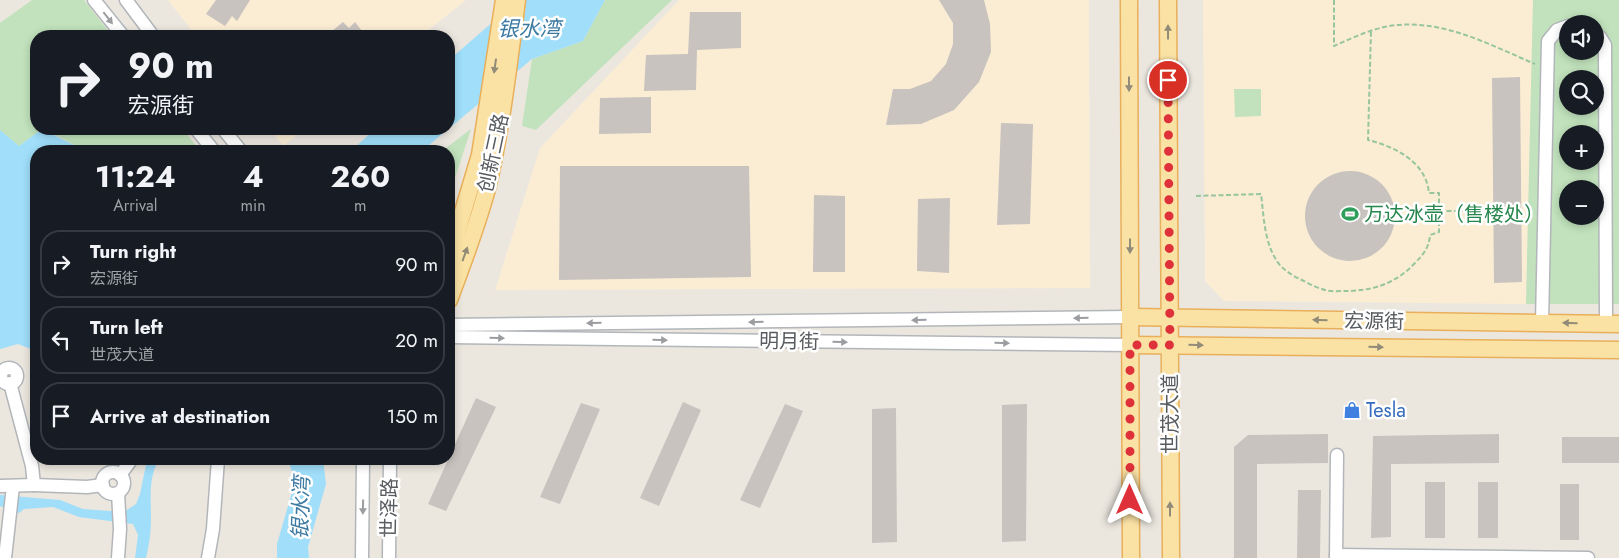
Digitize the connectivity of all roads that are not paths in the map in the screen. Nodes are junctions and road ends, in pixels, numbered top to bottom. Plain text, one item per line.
1 (94, 0) edge
2 (126, 0) edge
3 (504, 0) edge
4 (517, 0) edge
5 (1129, 0) edge
6 (1168, 0) edge
7 (1559, 29) edge
8 (118, 30) edge
9 (148, 30) edge
10 (1604, 43) edge
11 (201, 135) edge
12 (229, 135) edge
13 (209, 145) edge
14 (236, 145) edge
15 (455, 238) edge
16 (455, 283) edge
17 (1130, 317) junction
18 (1170, 318) junction
19 (1542, 323) junction
20 (1613, 324) edge
21 (455, 325) edge
22 (455, 337) edge
23 (1130, 345) junction
24 (1170, 345) junction
25 (1619, 350) edge
26 (10, 383) dead end
27 (1337, 455) dead end
28 (30, 458) edge
29 (32, 465) edge
30 (128, 465) edge
31 (218, 465) edge
32 (363, 465) edge
33 (390, 465) edge
34 (120, 475) junction
35 (34, 485) junction
36 (103, 485) junction
37 (0, 486) edge
38 (13, 489) junction
39 (118, 493) junction
40 (1336, 557) edge
41 (5, 558) edge
42 (118, 558) edge
43 (208, 558) edge
44 (362, 558) edge
45 (389, 558) edge
46 (1131, 558) edge
47 (1171, 558) edge
48 (1588, 558) edge

1 -> 8 street
2 - 9 street
3 -> 15 main road, 创新三路
16 -> 4 main road, 创新三路
5 -> 17 main road, 世茂大道
18 -> 6 main road, 世茂大道
7 - 19 street
10 - 20 street
11 - 13 street
12 - 14 street
17 - 18 main road, 宏源街
17 -> 21 street, 明月街
17 - 23 main road, 世茂大道
19 -> 18 main road, 宏源街
18 - 24 main road, 世茂大道
20 -> 19 main road, 宏源街
22 -> 23 street, 明月街
23 - 24 main road, 宏源街
23 - 46 main road, 世茂大道
24 -> 25 main road, 宏源街
47 -> 24 main road, 世茂大道
26 - 28 street
27 - 40 street
29 - 35 street
30 - 34 street
31 - 43 street
32 -> 44 street, 世泽路
33 - 45 street, 世泽路
34 - 36 street
34 - 39 street
35 - 36 street
35 - 38 street
36 - 39 street
37 - 38 street
38 - 41 street
39 - 42 street
40 - 48 street

